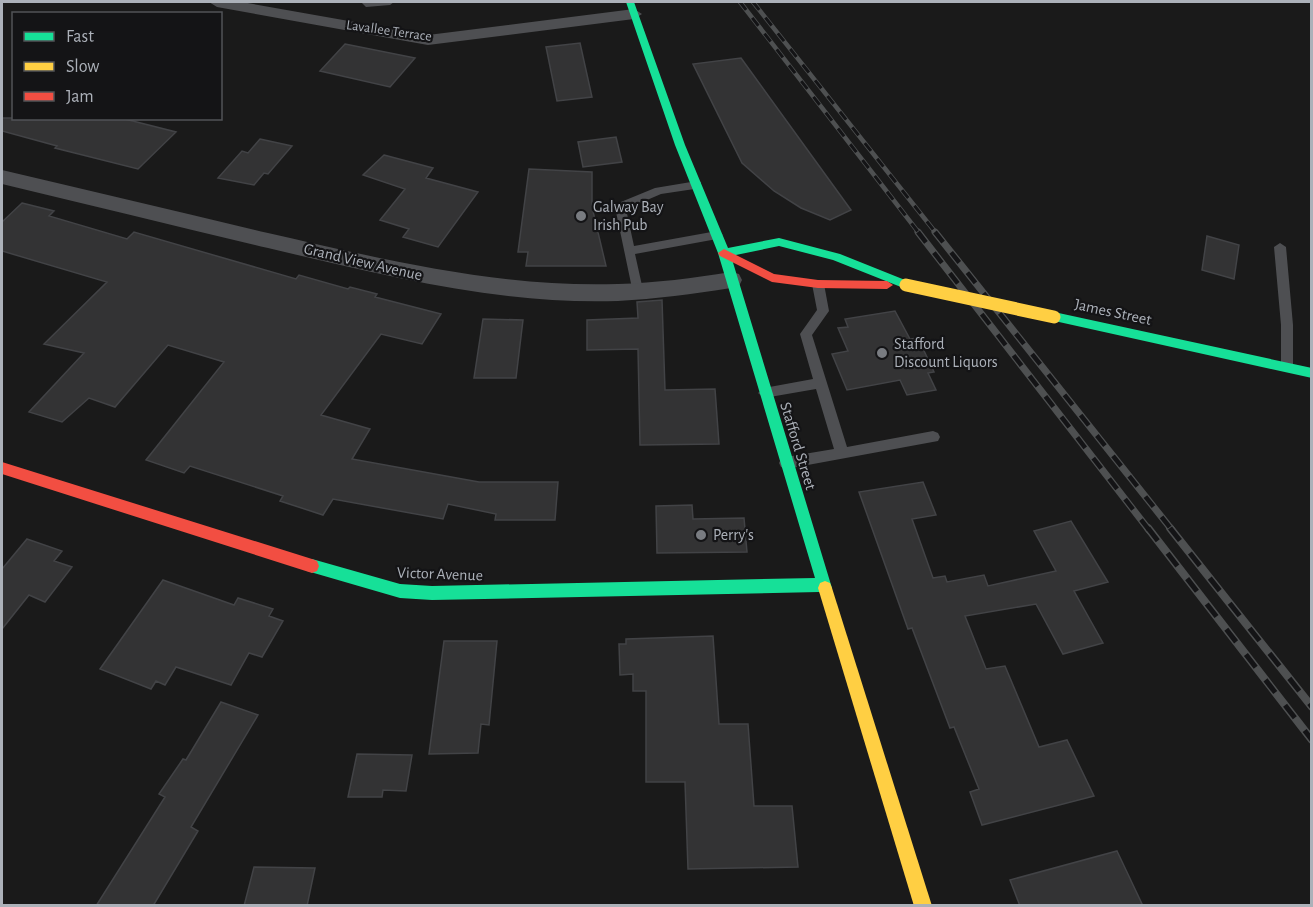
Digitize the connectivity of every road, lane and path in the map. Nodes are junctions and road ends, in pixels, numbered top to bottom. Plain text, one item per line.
1 (217, 2) edge
2 (365, 2) edge
3 (390, 2) edge
4 (632, 8) edge
5 (2, 177) edge
6 (697, 185) junction
7 (717, 235) junction
8 (1280, 247) dead end
9 (628, 251) junction
10 (724, 253) junction
11 (731, 280) junction
12 (818, 284) junction
13 (906, 285) junction
14 (637, 290) junction
15 (1287, 366) junction
16 (1311, 373) edge
17 (821, 383) junction
18 (764, 393) junction
19 (933, 437) dead end
20 (842, 453) junction
21 (786, 463) junction
22 (2, 468) edge
23 (824, 585) junction
24 (923, 906) edge

1 - 4 street, Lavallee Terrace
2 - 3 lane
4 - 6 main road, Stafford Street
5 - 14 street, Grand View Avenue
6 - 7 main road, Stafford Street
6 - 9 lane
7 - 9 lane
7 - 10 main road, Stafford Street
8 - 15 lane
9 - 14 lane
10 - 11 main road, Stafford Street
10 - 12 main road, James Street
10 - 13 main road, James Street
11 - 14 street, Grand View Avenue
11 - 18 main road, Stafford Street
12 - 13 main road, James Street
12 - 17 lane
13 - 15 main road, James Street, bridge
15 - 16 main road, James Street
17 - 18 lane
17 - 20 lane
18 - 21 main road, Stafford Street
19 - 20 lane
20 - 21 lane
21 - 23 main road, Stafford Street
22 - 23 main road, Victor Avenue
23 - 24 main road, Stafford Street

